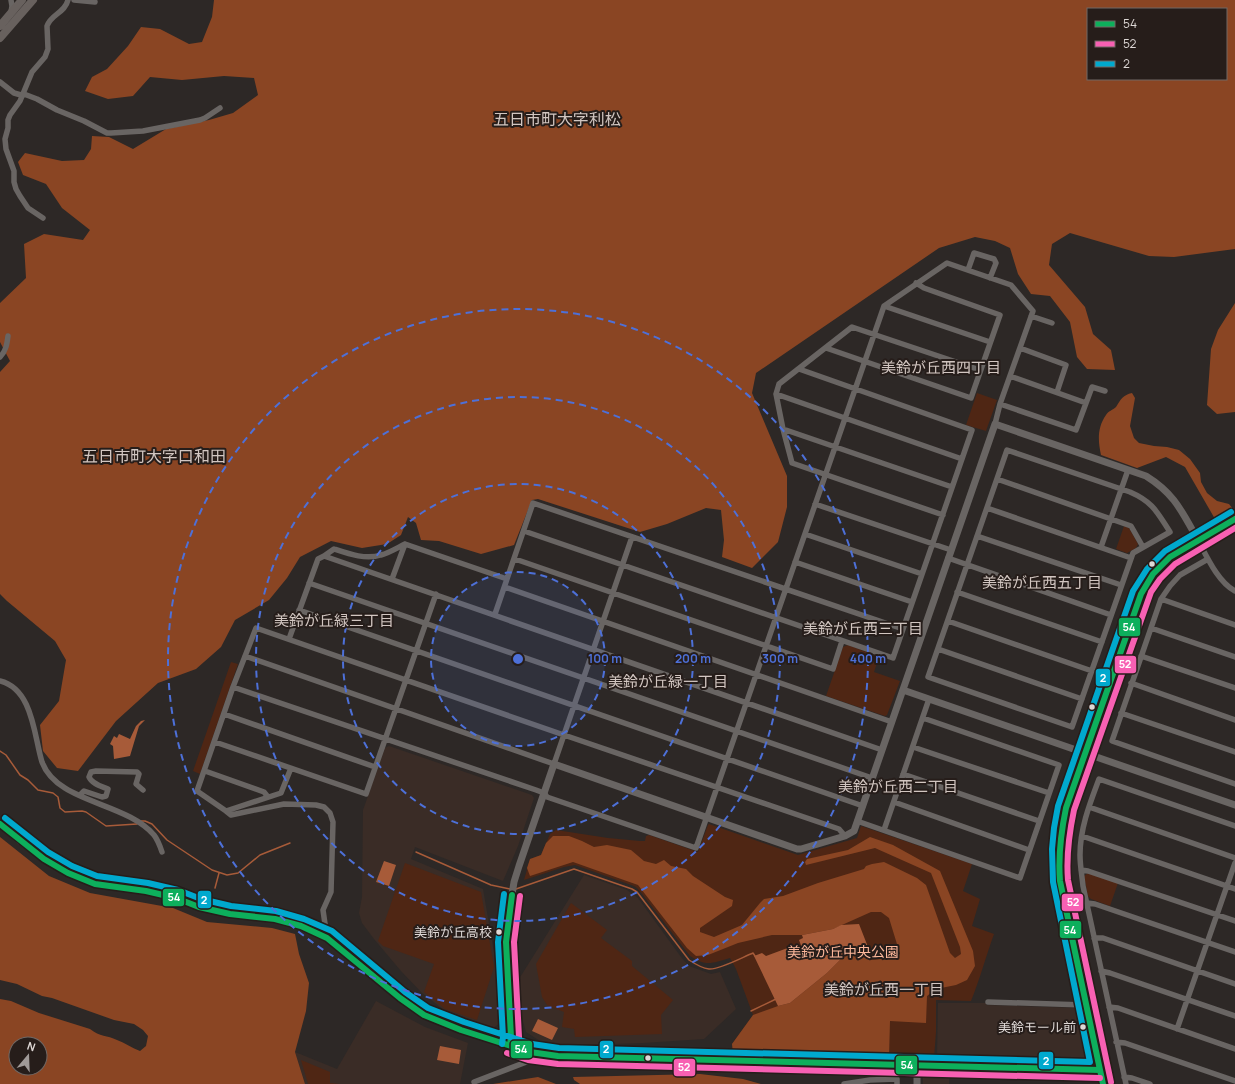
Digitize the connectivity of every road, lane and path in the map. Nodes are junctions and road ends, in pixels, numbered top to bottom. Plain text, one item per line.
1 (11, 0) edge
2 (22, 0) edge
3 (33, 0) edge
4 (68, 0) edge
5 (74, 0) edge
6 (95, 2) dead end
7 (6, 19) junction
8 (0, 26) edge
9 (0, 38) edge
10 (0, 82) edge
11 (24, 94) junction
12 (220, 108) dead end
13 (43, 218) dead end
14 (968, 270) junction
15 (990, 278) junction
16 (916, 284) junction
17 (884, 306) junction
18 (1031, 316) junction
19 (1052, 324) dead end
20 (874, 334) junction
21 (8, 336) dead end
22 (990, 342) junction
23 (826, 348) junction
24 (1020, 348) junction
25 (0, 358) edge
26 (865, 362) junction
27 (799, 370) junction
28 (980, 370) junction
29 (1010, 376) junction
30 (855, 390) junction
31 (1105, 391) dead end
32 (1057, 392) junction
33 (776, 394) junction
34 (1086, 403) junction
35 (1000, 404) junction
36 (845, 418) junction
37 (995, 424) junction
38 (783, 429) junction
39 (836, 446) junction
40 (962, 459) junction
41 (1128, 470) junction
42 (826, 475) junction
43 (997, 479) junction
44 (952, 487) junction
45 (1121, 489) junction
46 (815, 504) junction
47 (987, 508) junction
48 (943, 515) junction
49 (1111, 519) junction
50 (1235, 519) edge
51 (524, 531) junction
52 (805, 534) junction
53 (977, 536) junction
54 (632, 537) junction
55 (1198, 540) junction
56 (405, 544) junction
57 (933, 544) junction
58 (1101, 547) junction
59 (1143, 547) junction
60 (951, 550) junction
61 (324, 556) junction
62 (948, 558) junction
63 (1131, 558) junction
64 (514, 559) junction
65 (1208, 559) junction
66 (795, 562) junction
67 (967, 564) junction
68 (623, 565) junction
69 (922, 574) junction
70 (392, 579) junction
71 (507, 579) junction
72 (309, 583) junction
73 (1121, 586) junction
74 (505, 587) junction
75 (786, 590) junction
76 (1235, 591) edge
77 (613, 592) junction
78 (957, 592) junction
79 (436, 594) junction
80 (1161, 599) junction
81 (912, 602) junction
82 (299, 610) junction
83 (495, 614) junction
84 (1111, 615) junction
85 (776, 618) junction
86 (948, 621) junction
87 (603, 622) junction
88 (426, 623) junction
89 (1235, 626) edge
90 (1151, 628) junction
91 (903, 629) junction
92 (289, 639) junction
93 (842, 641) junction
94 (1102, 642) junction
95 (766, 646) junction
96 (594, 649) junction
97 (938, 649) junction
98 (416, 651) junction
99 (245, 656) junction
100 (1141, 656) junction
101 (1235, 657) edge
102 (1092, 670) junction
103 (756, 675) junction
104 (584, 678) junction
105 (406, 679) junction
106 (0, 681) edge
107 (1131, 683) junction
108 (233, 687) junction
109 (1235, 688) edge
110 (903, 690) junction
111 (929, 699) junction
112 (1082, 699) junction
113 (746, 703) junction
114 (574, 706) junction
115 (396, 708) junction
116 (1121, 713) junction
117 (224, 714) junction
118 (923, 718) junction
119 (1235, 720) edge
120 (892, 722) junction
121 (737, 731) junction
122 (564, 735) junction
123 (385, 740) junction
124 (215, 742) junction
125 (913, 747) junction
126 (882, 750) junction
127 (1235, 752) edge
128 (1086, 753) junction
129 (727, 759) junction
130 (554, 764) junction
131 (375, 767) junction
132 (291, 768) junction
133 (204, 771) junction
134 (903, 774) junction
135 (872, 778) junction
136 (1235, 784) edge
137 (717, 787) junction
138 (143, 790) dead end
139 (544, 793) junction
140 (1049, 793) junction
141 (80, 795) junction
142 (268, 797) junction
143 (894, 802) junction
144 (1235, 805) edge
145 (863, 806) junction
146 (1089, 807) junction
147 (226, 811) junction
148 (707, 818) junction
149 (857, 821) junction
150 (1039, 821) junction
151 (0, 824) edge
152 (1235, 826) edge
153 (884, 830) junction
154 (845, 836) junction
155 (1082, 836) junction
156 (1030, 850) junction
157 (162, 852) dead end
158 (1235, 858) edge
159 (1235, 863) edge
160 (1081, 870) junction
161 (1227, 886) junction
162 (1235, 889) edge
163 (1087, 903) junction
164 (1217, 915) junction
165 (1235, 921) edge
166 (327, 938) junction
167 (1094, 938) junction
168 (1207, 943) junction
169 (1235, 952) edge
170 (1198, 971) junction
171 (1101, 972) junction
172 (1235, 984) edge
173 (1188, 999) junction
174 (988, 1002) dead end
175 (1085, 1005) junction
176 (1109, 1007) junction
177 (1235, 1016) edge
178 (1177, 1029) junction
179 (1116, 1042) junction
180 (510, 1045) junction
181 (1235, 1049) edge
182 (532, 1052) junction
183 (917, 1065) junction
184 (1100, 1070) junction
185 (1124, 1077) junction
186 (1235, 1081) edge
187 (474, 1082) dead end
188 (870, 1082) edge
189 (844, 1084) edge
190 (897, 1084) edge
191 (917, 1084) edge
192 (1103, 1084) edge
193 (1126, 1084) edge
194 (1150, 1084) edge

1 - 7 street
2 - 7 main road
3 - 9 main road
4 - 11 street
5 - 6 street
7 - 8 main road
10 - 11 street
11 - 12 street
11 - 13 street
14 - 15 street
14 - 15 street
14 - 16 street
15 - 18 street
16 - 17 street
16 - 22 street
17 - 20 street
17 - 22 street
18 - 19 street
18 - 24 street
20 - 23 street
20 - 26 street
20 - 28 street
21 - 25 street
22 - 28 street
23 - 26 street
23 - 27 street
24 - 29 street
24 - 32 street
26 - 28 street
26 - 30 street
27 - 30 street
27 - 33 street
29 - 32 street
29 - 35 street
30 - 36 street
30 - 40 street
31 - 34 street
32 - 34 street
33 - 36 street
33 - 38 street
34 - 35 street
35 - 37 street
36 - 39 street
36 - 40 street
37 - 41 street
37 - 60 street
38 - 39 street
38 - 42 street
39 - 42 street
39 - 44 street
40 - 44 street
41 - 45 street
41 - 55 street
42 - 46 street
42 - 48 street
43 - 45 street
43 - 47 street
43 - 49 street
44 - 48 street
45 - 49 street
45 - 59 street
46 - 52 street
46 - 57 street
47 - 53 street
47 - 58 street
48 - 57 street
49 - 58 street
49 - 59 street
50 - 55 street
51 - 54 street
51 - 64 street
51 - 68 street
52 - 66 street
52 - 69 street
53 - 67 street
53 - 73 street
54 - 68 street
54 - 75 street
55 - 65 street
55 - 128 street
56 - 61 street
56 - 70 street
56 - 71 street
57 - 60 street
57 - 69 street
58 - 63 street
59 - 63 street
60 - 62 street
61 - 70 street
61 - 72 street
62 - 67 street
62 - 110 street
63 - 73 street
64 - 71 street
64 - 77 street
65 - 76 street
65 - 80 street
66 - 75 street
66 - 81 street
67 - 78 street
67 - 84 street
68 - 77 street
68 - 85 street
69 - 81 street
70 - 79 street
71 - 74 street
72 - 82 street
72 - 88 street
73 - 84 street
74 - 83 street
74 - 87 street
75 - 85 street
75 - 91 street
77 - 87 street
77 - 95 street
78 - 86 street
78 - 94 street
79 - 83 street
79 - 88 street
80 - 89 street
80 - 90 street
81 - 91 street
82 - 92 street
82 - 98 street
83 - 96 street
84 - 94 street
85 - 93 street
85 - 95 street
86 - 97 street
86 - 102 street
87 - 96 street
87 - 103 street
88 - 98 street
88 - 104 street
90 - 100 street
90 - 101 street
91 - 93 street
92 - 99 street
92 - 105 street
93 - 95 street
94 - 102 street
95 - 103 street
96 - 104 street
96 - 113 street
97 - 112 street
97 - 112 street
98 - 105 street
98 - 114 street
99 - 108 street
99 - 115 street
100 - 107 street
100 - 109 street
102 - 112 street
103 - 113 street
103 - 120 street
104 - 114 street
104 - 121 street
105 - 115 street
105 - 122 street
106 - 141 street
107 - 116 street
107 - 119 street
108 - 117 street
108 - 123 street
110 - 111 street
110 - 120 street
111 - 118 street
111 - 128 street
113 - 121 street
113 - 126 street
114 - 122 street
114 - 129 street
115 - 123 street
115 - 130 street
116 - 127 street
116 - 136 street
117 - 124 street
117 - 131 street
118 - 125 street
118 - 140 street
120 - 126 street
121 - 129 street
121 - 135 street
122 - 130 street
122 - 137 street
123 - 131 street
123 - 139 street
124 - 132 street
124 - 133 street
125 - 134 street
125 - 140 street
126 - 135 street
128 - 144 street
128 - 175 street
129 - 137 street
129 - 145 street
130 - 139 street
130 - 148 street
131 - 132 street
132 - 142 street
133 - 142 street
133 - 147 street
134 - 143 street
134 - 150 street
135 - 145 street
137 - 148 street
137 - 154 street
138 - 141 street
139 - 148 street
139 - 180 street
140 - 150 street
141 - 157 street
142 - 147 street
143 - 153 street
143 - 156 street
145 - 149 street
146 - 152 street
146 - 155 street
146 - 158 street
147 - 166 street
148 - 154 street
149 - 153 street
149 - 154 street
150 - 156 street
151 - 166 street
153 - 156 street
155 - 160 street
155 - 161 street
159 - 161 street
160 - 163 street
160 - 164 street
161 - 162 street
161 - 164 street
163 - 167 street
163 - 168 street
164 - 165 street
164 - 168 street
166 - 180 street
167 - 170 street
167 - 171 street
168 - 169 street
168 - 170 street
170 - 172 street
170 - 173 street
171 - 173 street
171 - 176 street
173 - 177 street
173 - 178 street
174 - 175 street
175 - 184 street
176 - 178 street
176 - 179 street
178 - 181 street
179 - 185 street
179 - 186 street
180 - 182 street
182 - 183 street
182 - 187 street
183 - 184 street
183 - 191 street
184 - 192 street
185 - 193 street
185 - 194 street
188 - 189 street
188 - 190 street

